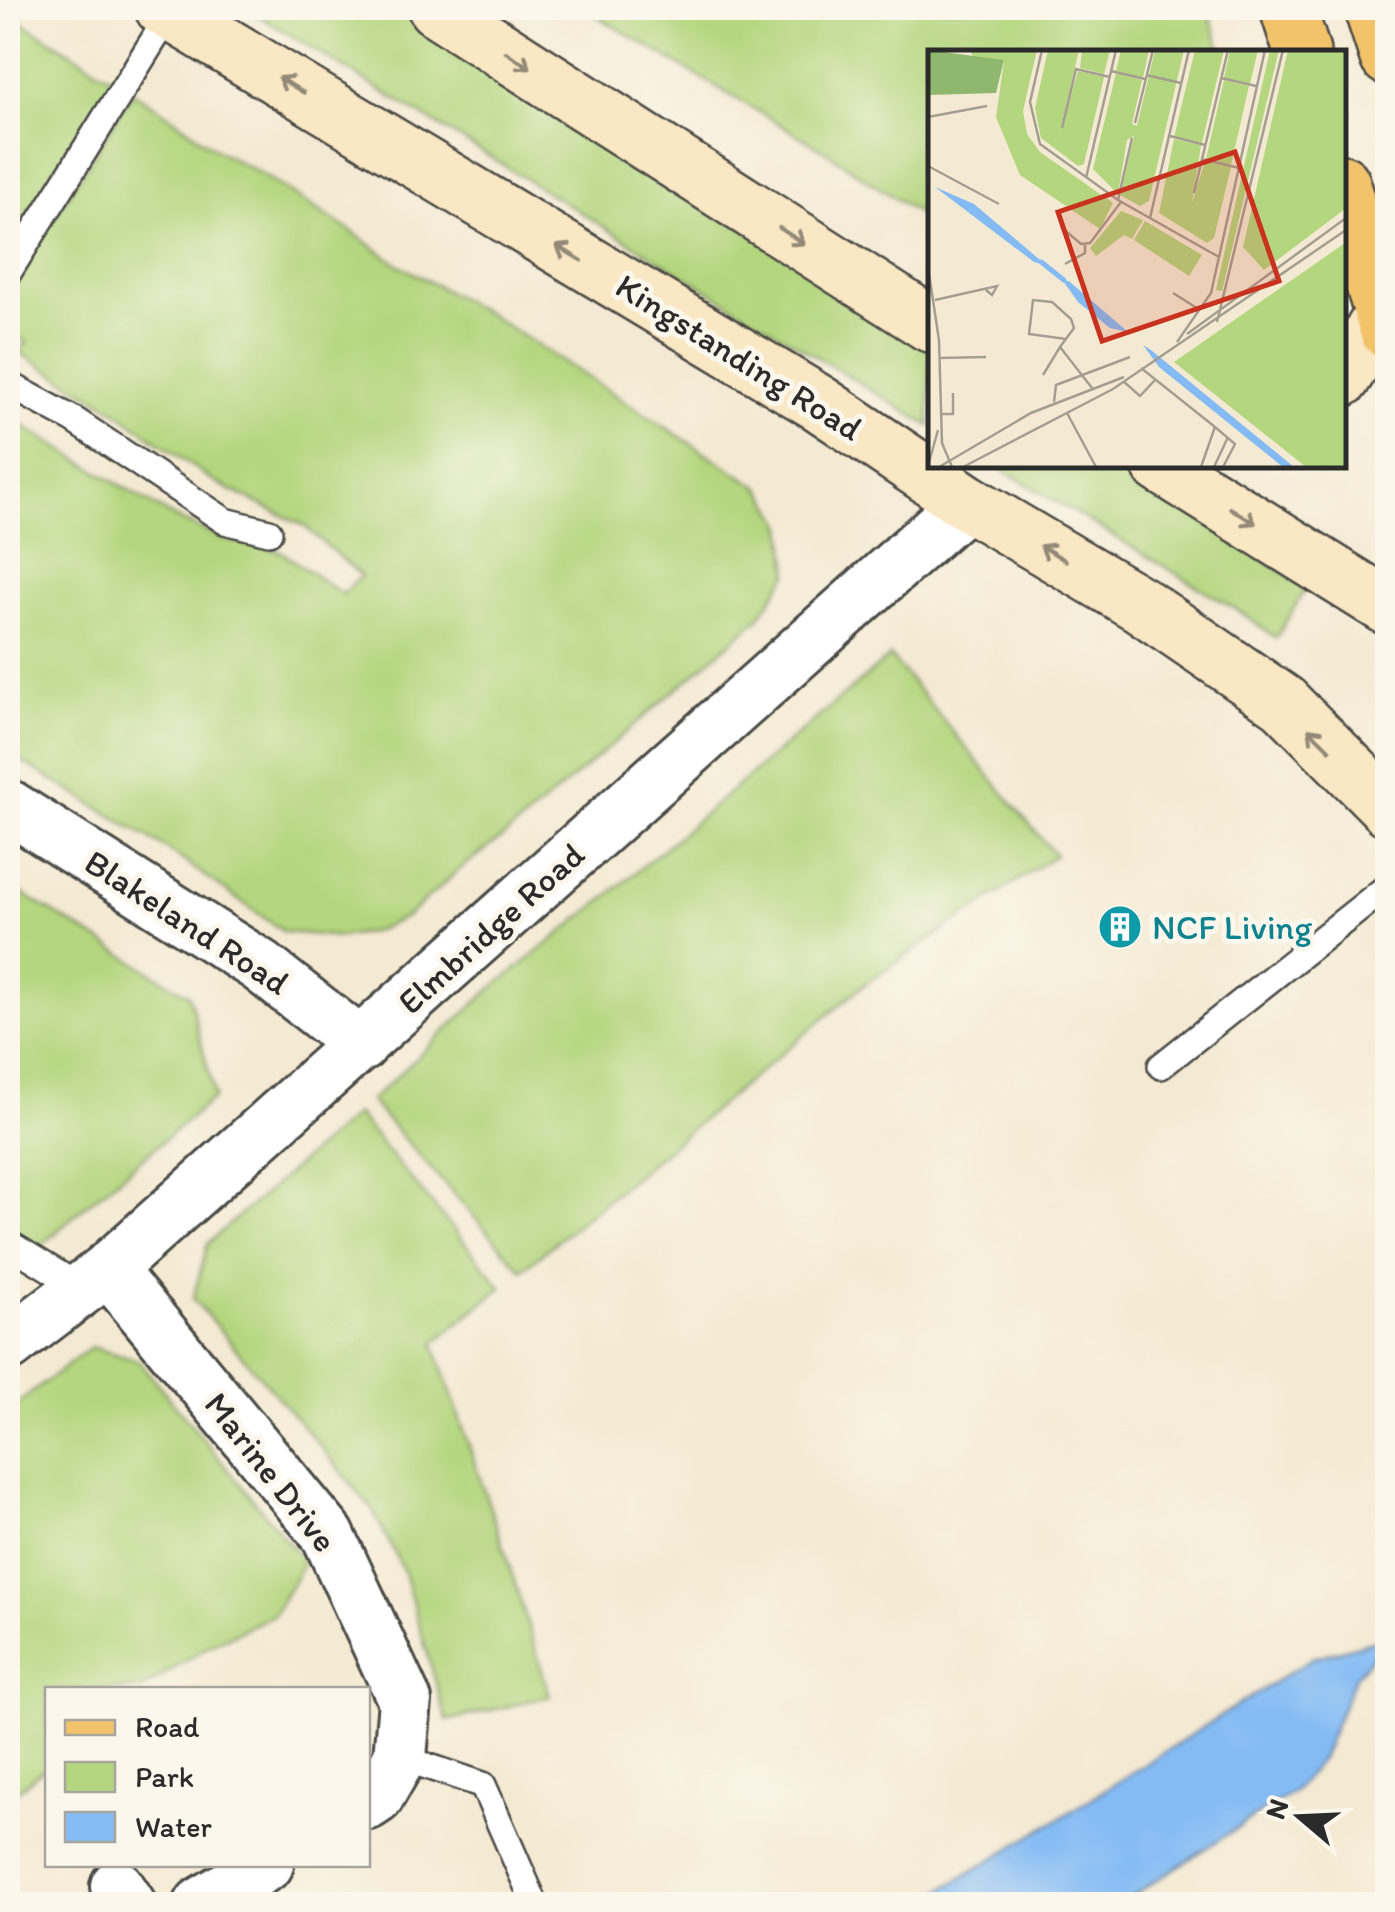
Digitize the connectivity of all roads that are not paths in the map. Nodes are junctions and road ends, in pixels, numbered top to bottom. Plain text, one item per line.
1 (436, 8) edge
2 (1288, 8) edge
3 (1372, 8) edge
4 (167, 10) edge
5 (1301, 50) edge
6 (1388, 58) edge
7 (1345, 193) edge
8 (8, 272) edge
9 (1385, 322) edge
10 (928, 323) edge
11 (1345, 375) edge
12 (8, 384) edge
13 (1165, 468) edge
14 (967, 502) junction
15 (269, 532) dead end
16 (1388, 607) edge
17 (8, 806) edge
18 (1388, 808) edge
19 (1388, 886) edge
20 (361, 1045) junction
21 (1160, 1066) dead end
22 (8, 1244) edge
23 (96, 1279) junction
24 (8, 1345) edge
25 (400, 1757) junction
26 (370, 1802) edge
27 (261, 1867) edge
28 (201, 1904) edge
29 (535, 1904) edge

1 -> 10 main road
2 - 5 main road
3 - 6 main road
4 - 8 lane
14 -> 4 main road, Kingstanding Road
7 - 9 main road
9 - 11 main road
12 - 15 lane
13 -> 16 main road
18 -> 14 main road, Kingstanding Road
14 - 20 street, Elmbridge Road
17 - 20 street, Blakeland Road
19 - 21 lane
20 - 23 street, Elmbridge Road
22 - 23 lane
23 - 24 street, Elmbridge Road
23 - 25 street, Marine Drive
25 - 26 street, Marine Drive
25 - 29 lane
27 - 28 street

